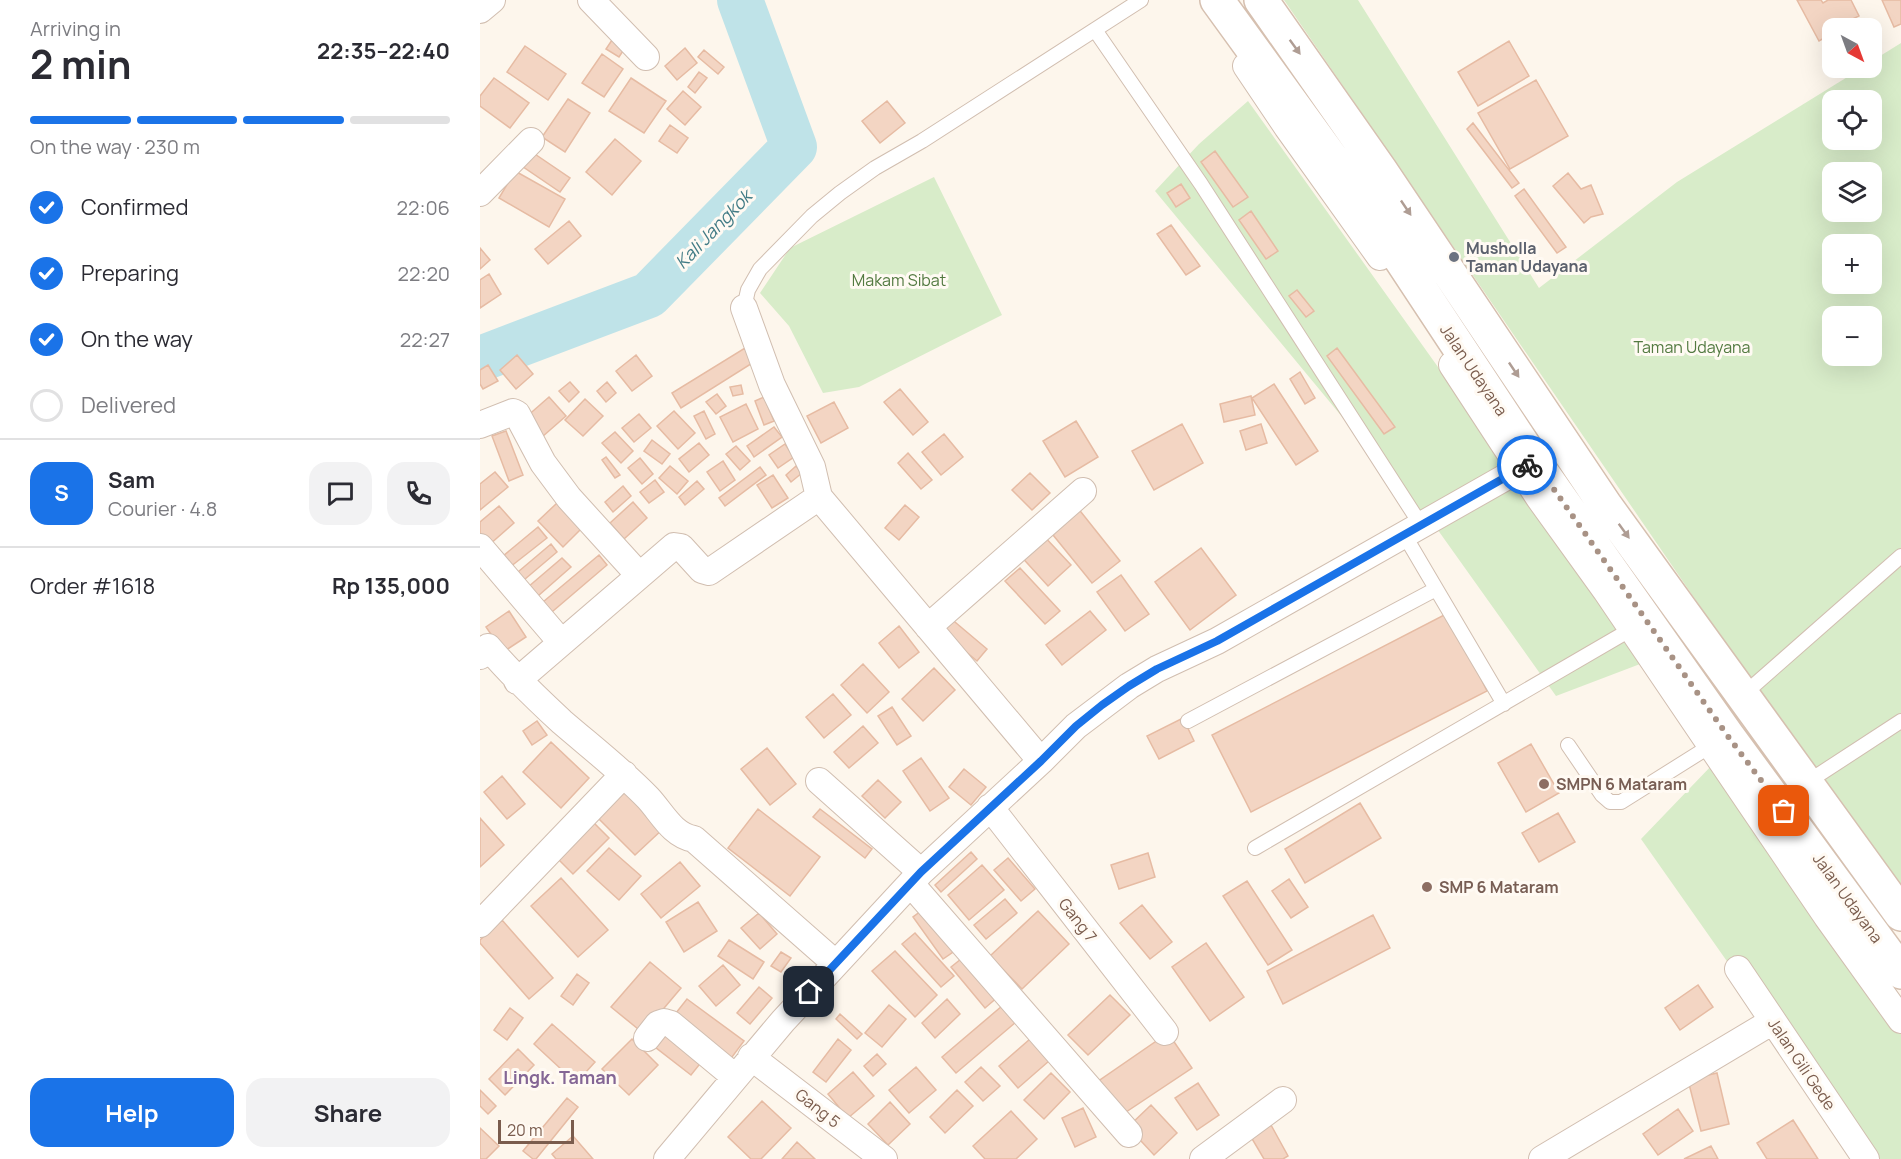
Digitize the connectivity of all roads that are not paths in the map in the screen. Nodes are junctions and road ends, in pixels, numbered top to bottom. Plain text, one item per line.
1 (492, 0) edge
2 (591, 0) edge
3 (1141, 0) edge
4 (1202, 0) edge
5 (1217, 0) edge
6 (1261, 0) edge
7 (480, 10) edge
8 (1095, 30) junction
9 (646, 57) dead end
10 (531, 141) dead end
11 (480, 193) edge
12 (744, 308) joint
13 (480, 425) edge
14 (1527, 465) junction
15 (1083, 491) dead end
16 (819, 497) junction
17 (1413, 530) junction
18 (480, 547) edge
19 (1901, 556) edge
20 (639, 575) junction
21 (1436, 589) junction
22 (1639, 624) junction
23 (928, 627) junction
24 (561, 642) junction
25 (480, 656) edge
26 (517, 681) junction
27 (1743, 695) junction
28 (1504, 704) junction
29 (1188, 721) dead end
30 (1901, 721) edge
31 (1719, 740) junction
32 (1568, 745) dead end
33 (1041, 761) junction
34 (624, 774) junction
35 (819, 781) dead end
36 (1806, 783) junction
37 (990, 807) junction
38 (1255, 848) dead end
39 (916, 878) junction
40 (1901, 914) edge
41 (480, 924) edge
42 (1892, 938) edge
43 (836, 963) junction
44 (1737, 969) dead end
45 (1901, 972) edge
46 (1901, 1020) edge
47 (1773, 1021) junction
48 (1165, 1032) dead end
49 (647, 1038) dead end
50 (751, 1057) junction
51 (735, 1077) junction
52 (1283, 1100) dead end
53 (1129, 1134) dead end
54 (667, 1159) edge
55 (884, 1159) edge
56 (1203, 1159) edge
57 (1542, 1159) edge
58 (1866, 1159) edge

1 - 7 street
2 - 9 street
3 - 8 lane
4 - 14 street
5 - 14 main road, Jalan Udayana
6 -> 27 main road, Jalan Udayana
8 - 12 lane
8 - 17 lane
10 - 11 street
12 - 16 street
13 - 20 street
14 - 17 street
14 - 22 main road, Jalan Udayana
15 - 23 street
16 - 20 street
16 - 23 street
17 - 21 lane
17 - 33 street
18 - 24 street
19 - 27 lane
20 - 24 street
21 - 28 lane
21 - 29 lane
22 - 28 lane
22 - 31 main road, Jalan Udayana
23 - 33 street
24 - 26 street
25 - 26 street
26 - 34 street
27 - 36 main road, Jalan Udayana
28 - 38 lane
30 - 36 lane
31 - 32 lane
31 - 42 main road, Jalan Udayana
31 - 46 street
33 - 37 street
34 - 41 street
34 - 43 street
35 - 39 street
36 - 40 main road, Jalan Udayana
37 - 39 street
37 - 48 street, Gang 7
39 - 43 street
39 - 53 street
42 - 45 main road, Jalan Udayana
43 - 50 street
44 - 47 street, Jalan Gili Gede
47 - 57 street
47 - 58 street, Jalan Gili Gede
49 - 51 street
50 - 51 street
50 - 55 street, Gang 5
51 - 54 street
52 - 56 street

